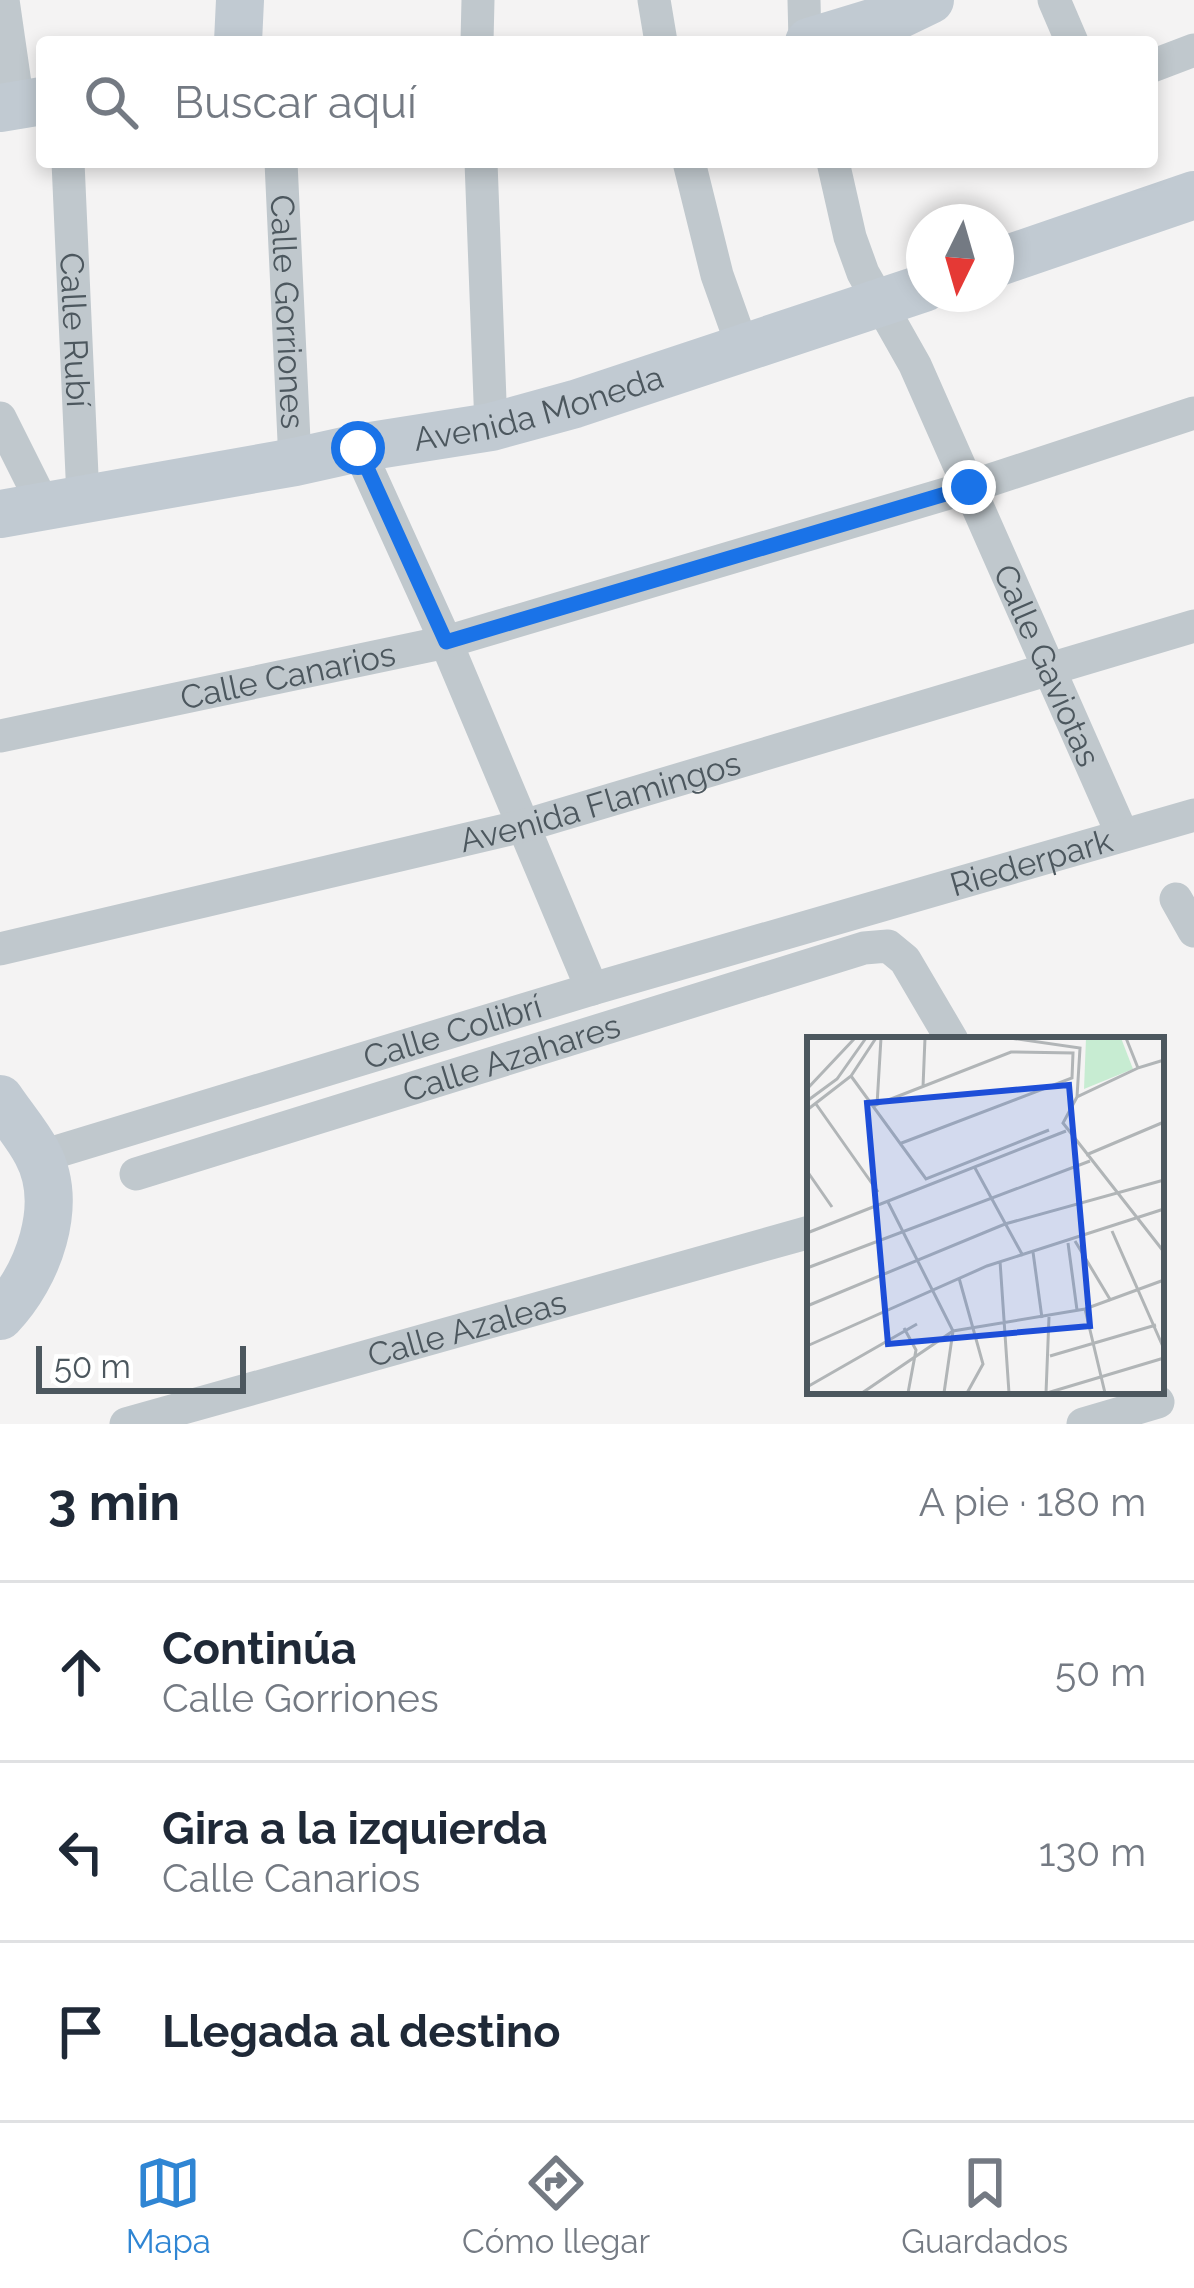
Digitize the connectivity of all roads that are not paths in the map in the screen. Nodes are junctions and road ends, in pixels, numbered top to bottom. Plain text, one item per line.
1 (3, 0) edge
2 (240, 0) edge
3 (478, 0) edge
4 (654, 0) edge
5 (804, 0) edge
6 (930, 0) edge
7 (1054, 0) edge
8 (238, 36) edge
9 (477, 36) edge
10 (660, 36) edge
11 (807, 36) edge
12 (827, 36) edge
13 (1069, 36) edge
14 (1194, 50) edge
15 (1158, 64) edge
16 (20, 105) edge
17 (68, 168) edge
18 (281, 168) edge
19 (481, 168) edge
20 (690, 168) edge
21 (833, 168) edge
22 (1194, 195) edge
23 (1014, 257) edge
24 (902, 296) edge
25 (743, 348) junction
26 (1194, 413) edge
27 (0, 418) edge
28 (491, 427) junction
29 (358, 448) junction
30 (295, 462) junction
31 (969, 487) junction
32 (42, 506) edge
33 (1194, 626) edge
34 (446, 642) junction
35 (1050, 669) junction
36 (0, 736) edge
37 (1194, 815) edge
38 (523, 826) junction
39 (1122, 834) junction
40 (1176, 899) dead end
41 (868, 909) joint
42 (1194, 931) edge
43 (0, 949) edge
44 (592, 989) junction
45 (950, 1037) edge
46 (0, 1099) edge
47 (39, 1156) junction
48 (136, 1174) dead end
49 (807, 1233) edge
50 (0, 1316) edge
51 (1150, 1410) edge
52 (126, 1424) edge
53 (1083, 1424) edge

1 - 16 street
2 - 8 main road
3 - 9 street
4 - 10 street
5 - 11 street
6 - 12 main road
7 - 13 street
14 - 15 street
17 - 32 street, Calle Rubí
18 - 30 street, Calle Gorriones
19 - 28 street
20 - 25 street
21 - 24 street, Calle Gaviotas
22 - 23 main road
24 - 25 main road, Avenida Moneda
24 - 31 street, Calle Gaviotas
25 - 28 main road, Avenida Moneda
26 - 31 street, Calle Canarios
27 - 32 street
28 - 29 main road, Avenida Moneda
29 - 30 main road, Avenida Moneda
29 - 34 street, Calle Gorriones
30 - 32 main road, Avenida Moneda
31 - 34 street, Calle Canarios
31 - 35 street, Calle Gaviotas
33 - 35 street, Avenida Flamingos
34 - 36 street, Calle Canarios
34 - 38 street, Calle Gorriones
35 - 38 street, Avenida Flamingos
35 - 39 street, Calle Gaviotas
37 - 39 street, Riederpark
38 - 43 street, Avenida Flamingos
38 - 44 street, Calle Gorriones
39 - 41 street, Riederpark
40 - 42 street
41 - 44 street, Calle Colibrí
44 - 47 street, Calle Colibrí
45 - 48 street, Calle Azahares
46 - 47 main road
47 - 50 main road
49 - 52 street, Calle Azaleas
51 - 53 street

